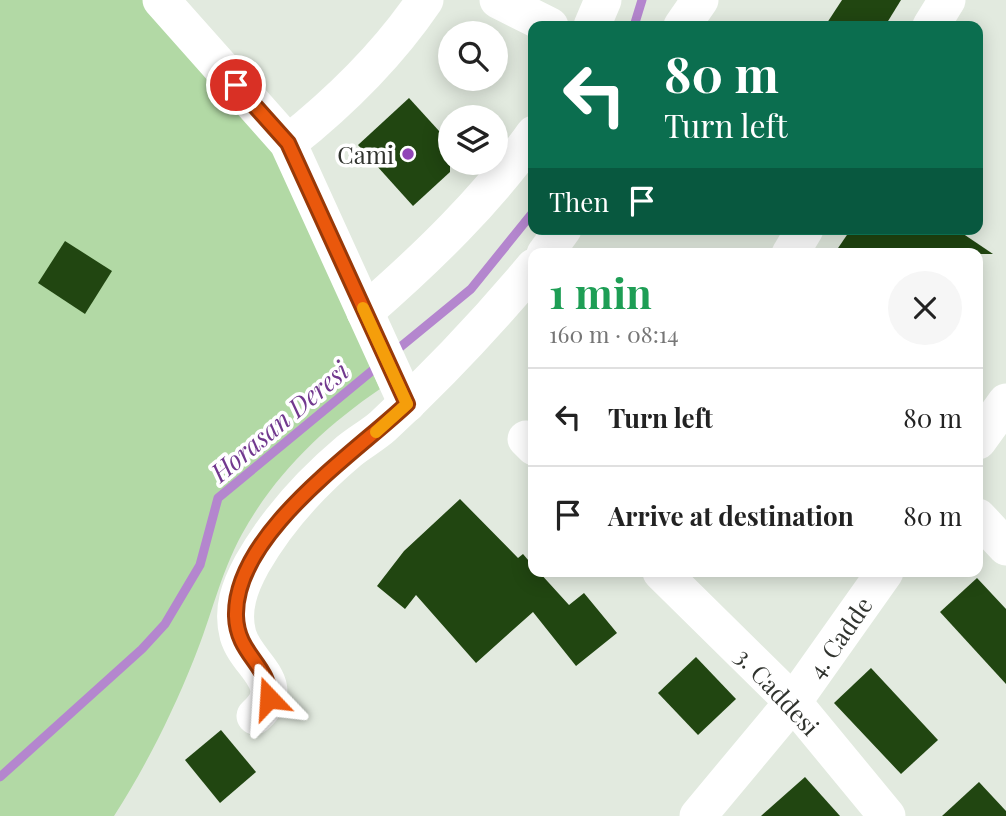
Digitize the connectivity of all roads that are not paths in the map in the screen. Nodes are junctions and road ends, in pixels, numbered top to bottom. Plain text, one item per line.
1 (161, 0) edge
2 (425, 0) edge
3 (498, 0) edge
4 (603, 0) edge
5 (700, 0) edge
6 (947, 0) edge
7 (540, 21) edge
8 (594, 21) edge
9 (685, 21) edge
10 (934, 21) edge
11 (528, 142) edge
12 (288, 143) junction
13 (528, 274) edge
14 (365, 312) junction
15 (1006, 402) edge
16 (407, 404) junction
17 (983, 434) edge
18 (983, 522) edge
19 (1006, 547) edge
20 (666, 577) edge
21 (881, 577) edge
22 (793, 702) junction
23 (255, 716) dead end
24 (698, 816) edge
25 (887, 816) edge

1 - 12 street
2 - 12 street
3 - 7 street
4 - 8 street
5 - 9 street
6 - 10 street
11 - 14 street
12 - 14 street
13 - 16 street
14 - 16 street
15 - 17 street
16 - 23 street
18 - 19 street
20 - 22 street, 3. Caddesi
21 - 22 street, 4. Cadde
22 - 24 street, 4. Cadde
22 - 25 street, 3. Caddesi

